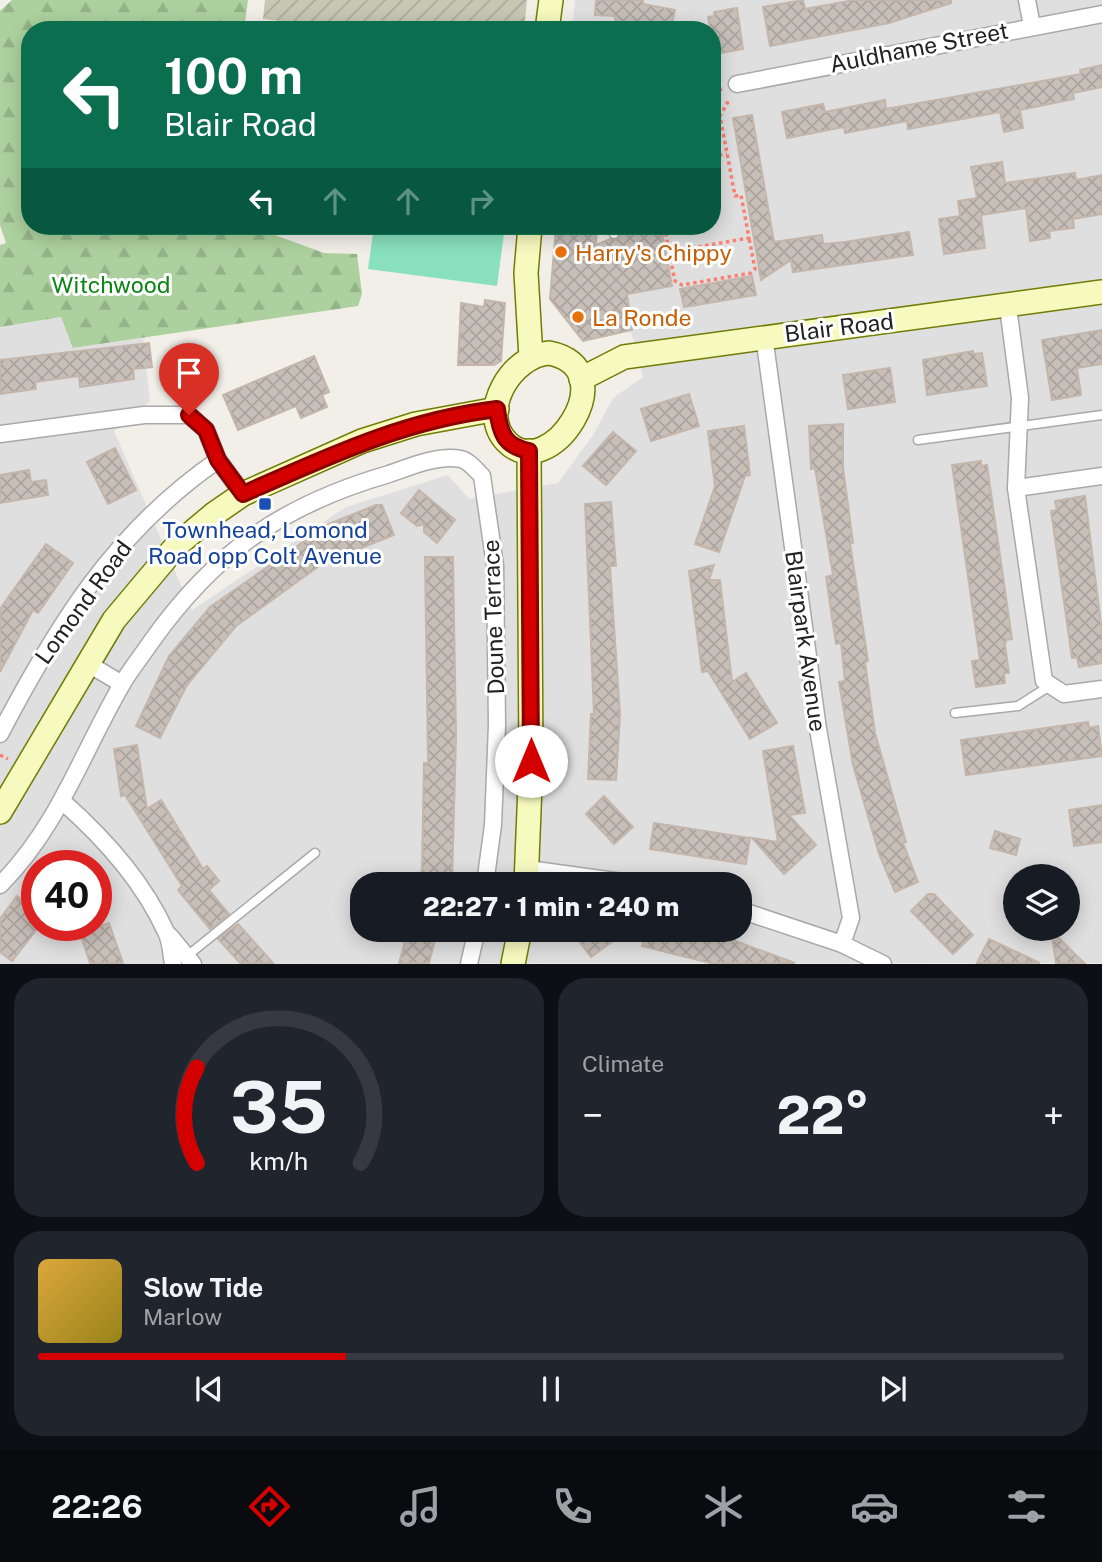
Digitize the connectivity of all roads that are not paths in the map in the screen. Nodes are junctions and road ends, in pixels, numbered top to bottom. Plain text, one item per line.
1 (551, 0) edge
2 (1027, 0) edge
3 (1102, 14) edge
4 (548, 21) edge
5 (1032, 26) junction
6 (737, 84) road end
7 (529, 235) edge
8 (1102, 292) edge
9 (1008, 307) junction
10 (765, 336) junction
11 (531, 358) junction
12 (581, 379) junction
13 (497, 409) junction
14 (1102, 415) edge
15 (1019, 427) junction
16 (0, 434) edge
17 (918, 440) dead end
18 (529, 451) junction
19 (218, 460) junction
20 (1102, 477) edge
21 (1016, 488) junction
22 (243, 494) junction
23 (87, 663) junction
24 (122, 684) junction
25 (1048, 687) junction
26 (1102, 689) edge
27 (955, 713) dead end
28 (0, 734) edge
29 (62, 801) junction
30 (0, 812) edge
31 (315, 853) dead end
32 (487, 872) edge
33 (527, 872) edge
34 (0, 885) edge
35 (752, 914) edge
36 (474, 942) edge
37 (517, 942) edge
38 (842, 944) junction
39 (184, 961) edge
40 (468, 964) edge
41 (513, 964) edge
42 (883, 964) edge

1 - 4 street
2 - 5 street
3 - 5 street, Auldhame Street
5 - 6 street, Auldhame Street
7 - 11 street
8 - 9 street, Blair Road
9 - 10 street, Blair Road
9 - 15 street
10 - 12 street, Blair Road
10 - 38 street, Blairpark Avenue
11 - 12 street
11 - 13 street
12 - 18 street
13 - 18 street
13 - 22 street, Lomond Road
14 - 15 lane
15 - 17 lane
15 - 21 street
16 - 19 street
18 - 33 street
19 - 22 street
19 - 28 street, Lomond Road
20 - 21 street
21 - 25 street
22 - 23 street, Lomond Road
23 - 24 street, Lomond Road
23 - 30 street, Lomond Road
24 - 29 street
24 - 32 street, Doune Terrace
25 - 26 street
25 - 27 lane
29 - 34 street
29 - 39 street
31 - 39 lane
35 - 38 street
36 - 40 street
37 - 41 street
38 - 42 street

